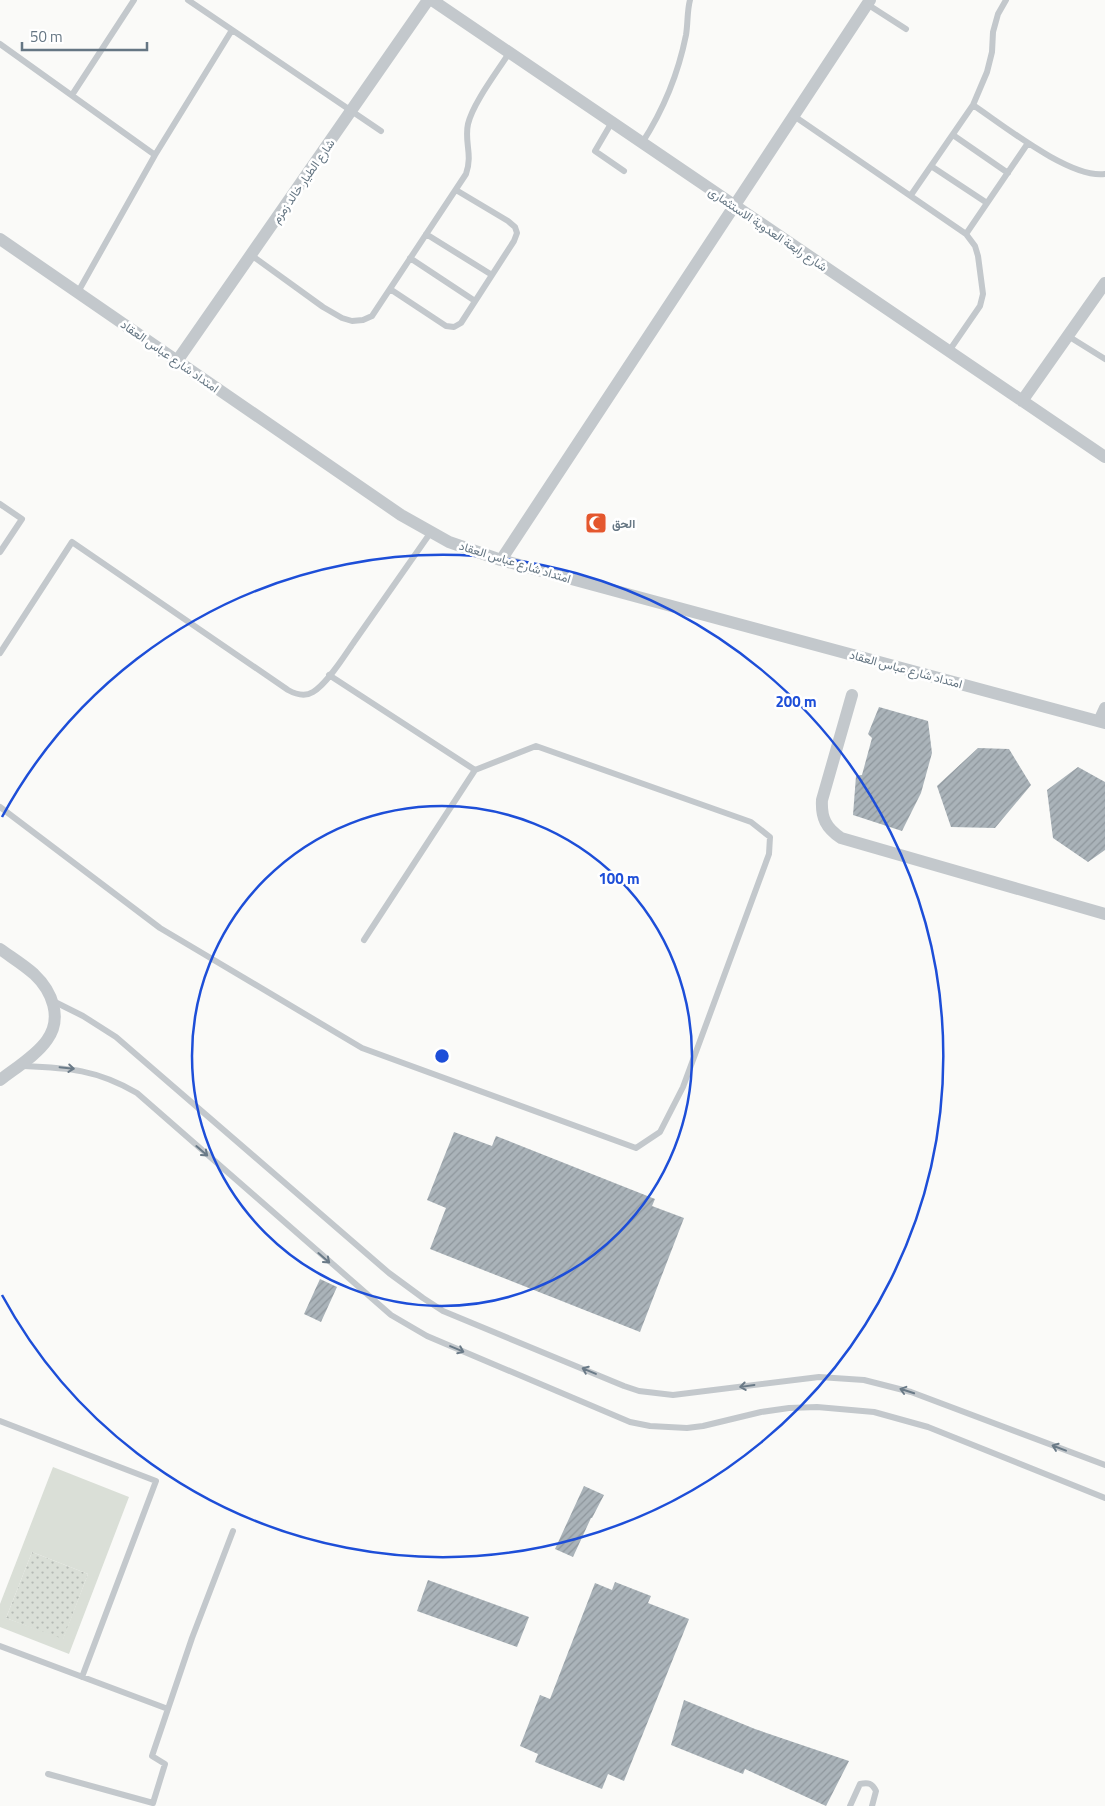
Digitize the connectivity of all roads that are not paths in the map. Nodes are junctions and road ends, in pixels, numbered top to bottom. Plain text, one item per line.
1 (134, 0) edge
2 (188, 0) edge
3 (430, 0) edge
4 (689, 0) edge
5 (1006, 0) edge
6 (868, 2) edge
7 (906, 29) dead end
8 (232, 30) junction
9 (0, 44) edge
10 (509, 53) junction
11 (72, 95) junction
12 (974, 105) junction
13 (352, 110) junction
14 (794, 116) junction
15 (612, 122) junction
16 (381, 131) dead end
17 (953, 135) junction
18 (642, 143) junction
19 (1028, 143) junction
20 (155, 155) junction
21 (931, 166) junction
22 (624, 171) dead end
23 (1008, 173) junction
24 (1105, 174) edge
25 (456, 190) junction
26 (911, 195) junction
27 (987, 203) junction
28 (734, 206) junction
29 (426, 234) junction
30 (966, 234) junction
31 (0, 239) edge
32 (251, 255) junction
33 (410, 258) junction
34 (492, 275) junction
35 (1105, 283) edge
36 (390, 289) junction
37 (78, 292) junction
38 (475, 301) junction
39 (1068, 336) junction
40 (949, 351) junction
41 (1105, 359) edge
42 (177, 361) junction
43 (1022, 401) junction
44 (1105, 457) edge
45 (0, 504) edge
46 (431, 532) junction
47 (0, 552) edge
48 (501, 560) junction
49 (0, 653) edge
50 (329, 675) junction
51 (852, 694) dead end
52 (1105, 708) edge
53 (1102, 722) edge
54 (475, 770) junction
55 (0, 807) edge
56 (1105, 914) edge
57 (364, 940) dead end
58 (0, 949) edge
59 (52, 1001) junction
60 (18, 1065) junction
61 (0, 1080) edge
62 (0, 1421) edge
63 (1105, 1465) edge
64 (1105, 1498) edge
65 (233, 1531) dead end
66 (0, 1646) edge
67 (82, 1677) junction
68 (168, 1710) junction
69 (48, 1774) dead end
70 (850, 1806) edge
71 (872, 1806) edge

1 - 11 lane
2 - 8 lane
3 - 10 street, شارع رابعة العدوية الاستثمارى
3 - 13 street, شارع الطيار خالد زمزم
4 - 18 lane
5 - 12 lane
6 - 7 lane
6 - 14 street
8 - 13 lane
8 - 20 lane
9 - 11 lane
10 - 15 street, شارع رابعة العدوية الاستثمارى
10 - 25 lane
11 - 20 lane
12 - 17 lane
12 - 19 lane
13 - 16 lane
13 - 32 street, شارع الطيار خالد زمزم
14 - 26 lane
14 - 28 street
15 - 18 street, شارع رابعة العدوية الاستثمارى
15 - 22 lane
17 - 21 lane
17 - 23 lane
18 - 28 street, شارع رابعة العدوية الاستثمارى
19 - 23 lane
19 - 24 lane
20 - 37 lane
21 - 26 lane
21 - 27 lane
23 - 27 lane
25 - 29 lane
25 - 34 lane
26 - 30 lane
27 - 30 lane
28 - 40 street, شارع رابعة العدوية الاستثمارى
28 - 48 street
29 - 33 lane
29 - 34 lane
30 - 40 lane
31 - 37 street, امتداد شارع عباس العقاد
32 - 36 lane
32 - 42 street, شارع الطيار خالد زمزم
33 - 36 lane
33 - 38 lane
34 - 38 lane
35 - 39 street
36 - 38 lane
37 - 42 street, امتداد شارع عباس العقاد
39 - 41 lane
39 - 43 street
40 - 43 street, شارع رابعة العدوية الاستثمارى
42 - 46 street, امتداد شارع عباس العقاد
43 - 44 street, شارع رابعة العدوية الاستثمارى
45 - 47 lane
46 - 48 street, امتداد شارع عباس العقاد
46 - 50 lane
48 - 53 street, امتداد شارع عباس العقاد
49 - 50 lane
50 - 54 lane
51 - 56 street
52 - 53 street
54 - 55 lane
54 - 57 lane
58 - 59 street
59 - 60 street
63 -> 59 lane
60 - 61 street
60 -> 64 lane
62 - 67 lane
65 - 68 lane
66 - 67 lane
67 - 68 lane
68 - 69 lane
70 - 71 lane

